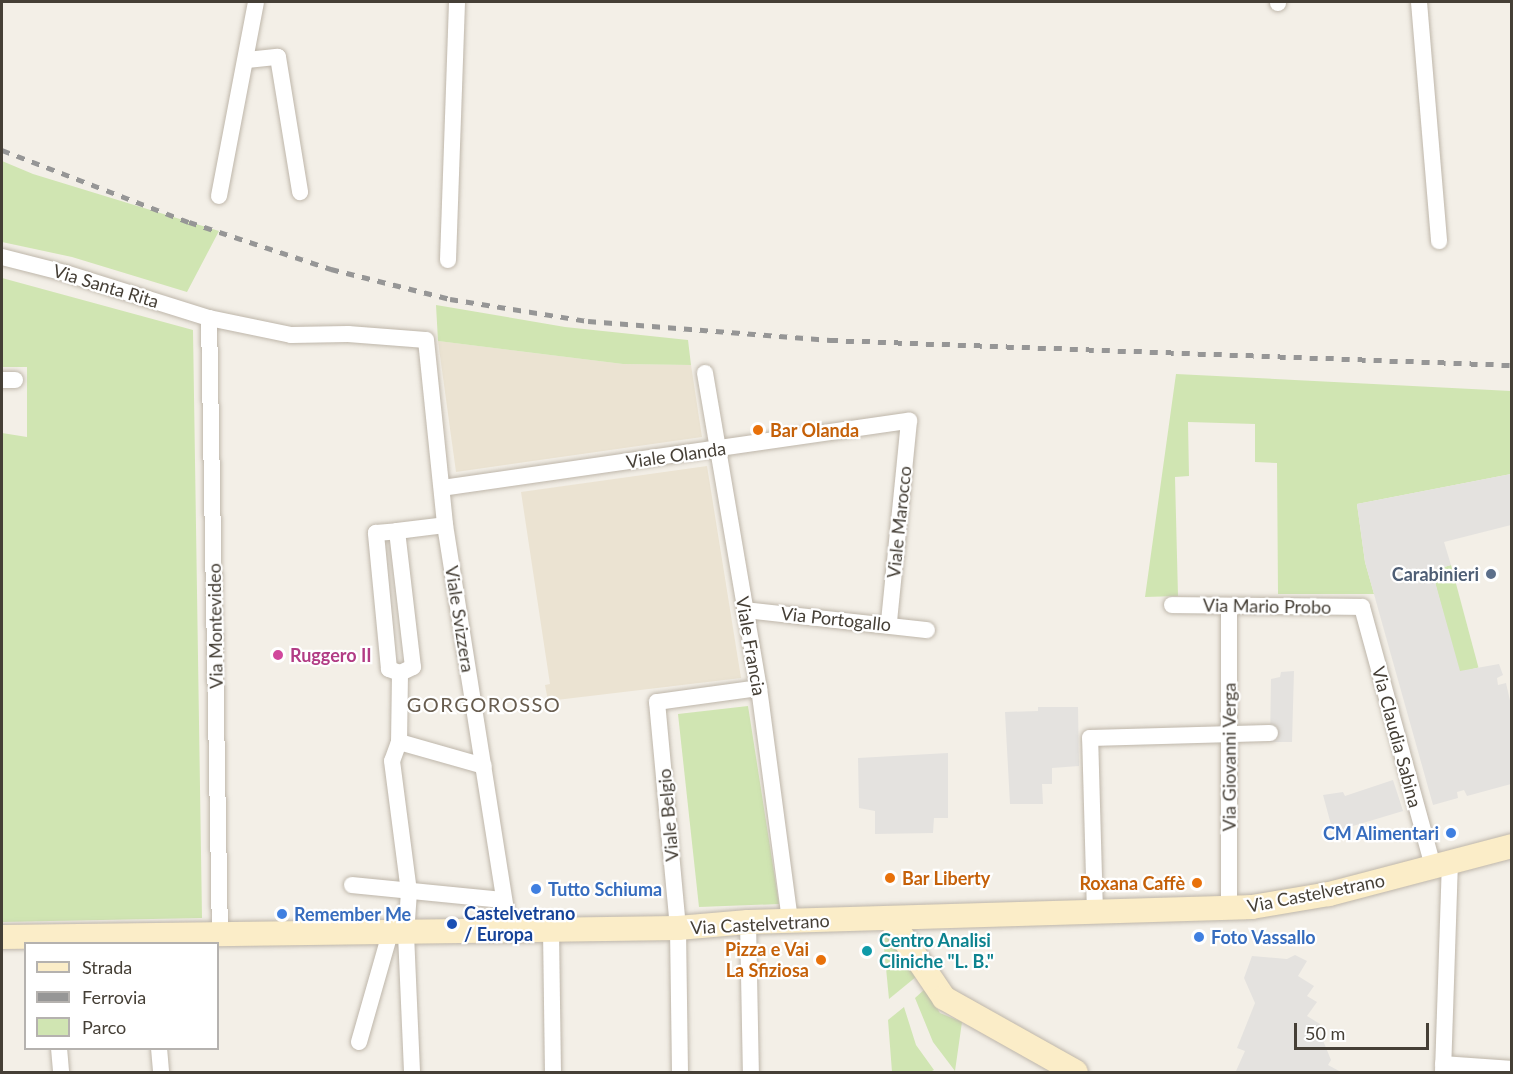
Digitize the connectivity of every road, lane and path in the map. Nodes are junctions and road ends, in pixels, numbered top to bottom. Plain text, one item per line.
1 (256, 2) edge
2 (457, 2) edge
3 (1419, 2) edge
4 (247, 60) junction
5 (300, 192) dead end
6 (219, 196) dead end
7 (1439, 241) dead end
8 (2, 258) edge
9 (448, 260) dead end
10 (210, 318) junction
11 (426, 340) joint
12 (705, 373) dead end
13 (909, 421) joint
14 (718, 448) junction
15 (442, 488) junction
16 (445, 525) junction
17 (397, 531) junction
18 (1172, 606) dead end
19 (1228, 606) junction
20 (1362, 607) joint
21 (745, 610) junction
22 (889, 623) junction
23 (927, 630) dead end
24 (400, 673) junction
25 (759, 688) junction
26 (1270, 734) dead end
27 (1228, 735) junction
28 (399, 742) junction
29 (484, 766) junction
30 (1512, 846) edge
31 (1442, 864) junction
32 (352, 885) dead end
33 (409, 892) junction
34 (502, 900) junction
35 (1229, 908) junction
36 (1095, 914) junction
37 (891, 920) junction
38 (790, 921) junction
39 (748, 922) junction
40 (678, 928) junction
41 (509, 931) junction
42 (551, 931) junction
43 (220, 933) junction
44 (398, 933) junction
45 (2, 937) edge
46 (151, 939) edge
47 (53, 940) edge
48 (359, 1042) dead end
49 (59, 1050) edge
50 (159, 1050) edge
51 (1443, 1068) edge
52 (1508, 1071) edge
53 (61, 1072) edge
54 (161, 1072) edge
55 (412, 1072) edge
56 (554, 1072) edge
57 (680, 1072) edge
58 (751, 1072) edge
59 (1076, 1072) edge

1 - 4 street
2 - 9 street
3 - 7 street
4 - 5 street
4 - 6 street
8 - 10 street, Via Santa Rita
10 - 11 street, Via Santa Rita
10 - 43 street, Via Montevideo
11 - 15 street, Viale Svizzera
12 - 14 street, Viale Francia
13 - 14 street, Viale Olanda
13 - 22 street, Viale Marocco
14 - 15 street, Viale Olanda
14 - 21 street, Viale Francia
15 - 16 street, Viale Svizzera
16 - 17 street
16 - 29 street, Viale Svizzera
17 - 24 street
17 - 24 street
18 - 19 street, Via Mario Probo
19 - 20 street, Via Mario Probo
19 - 27 street, Via Giovanni Verga
20 - 31 street, Via Claudia Sabina
21 - 22 street, Via Portogallo
21 - 25 street, Viale Francia
22 - 23 street, Via Portogallo
24 - 28 street
25 - 38 street, Viale Francia
25 - 40 street, Viale Belgio
26 - 27 street
27 - 35 street, Via Giovanni Verga
27 - 36 street
28 - 29 street
28 - 33 street
29 - 34 street, Viale Svizzera
30 - 31 main road, Via Castelvetrano
31 - 35 main road, Via Castelvetrano
31 - 51 street, Via Claudia Sabina
32 - 33 street
33 - 34 street
33 - 44 street
34 - 41 street, Viale Svizzera
35 - 36 main road, Via Castelvetrano
36 - 37 main road, Via Castelvetrano
37 - 38 main road, Via Castelvetrano
37 - 59 main road
38 - 39 main road, Via Castelvetrano
39 - 40 main road, Via Castelvetrano
39 - 58 street
40 - 42 main road, Via Castelvetrano
40 - 57 street, Viale Belgio
41 - 42 main road, Via Castelvetrano
41 - 44 main road, Via Castelvetrano
42 - 56 street
43 - 44 main road, Via Castelvetrano
43 - 46 main road, Via Castelvetrano
44 - 48 street
44 - 55 street
45 - 47 main road, Via Castelvetrano
46 - 47 main road, Via Castelvetrano
49 - 53 street
50 - 54 street
51 - 52 street

